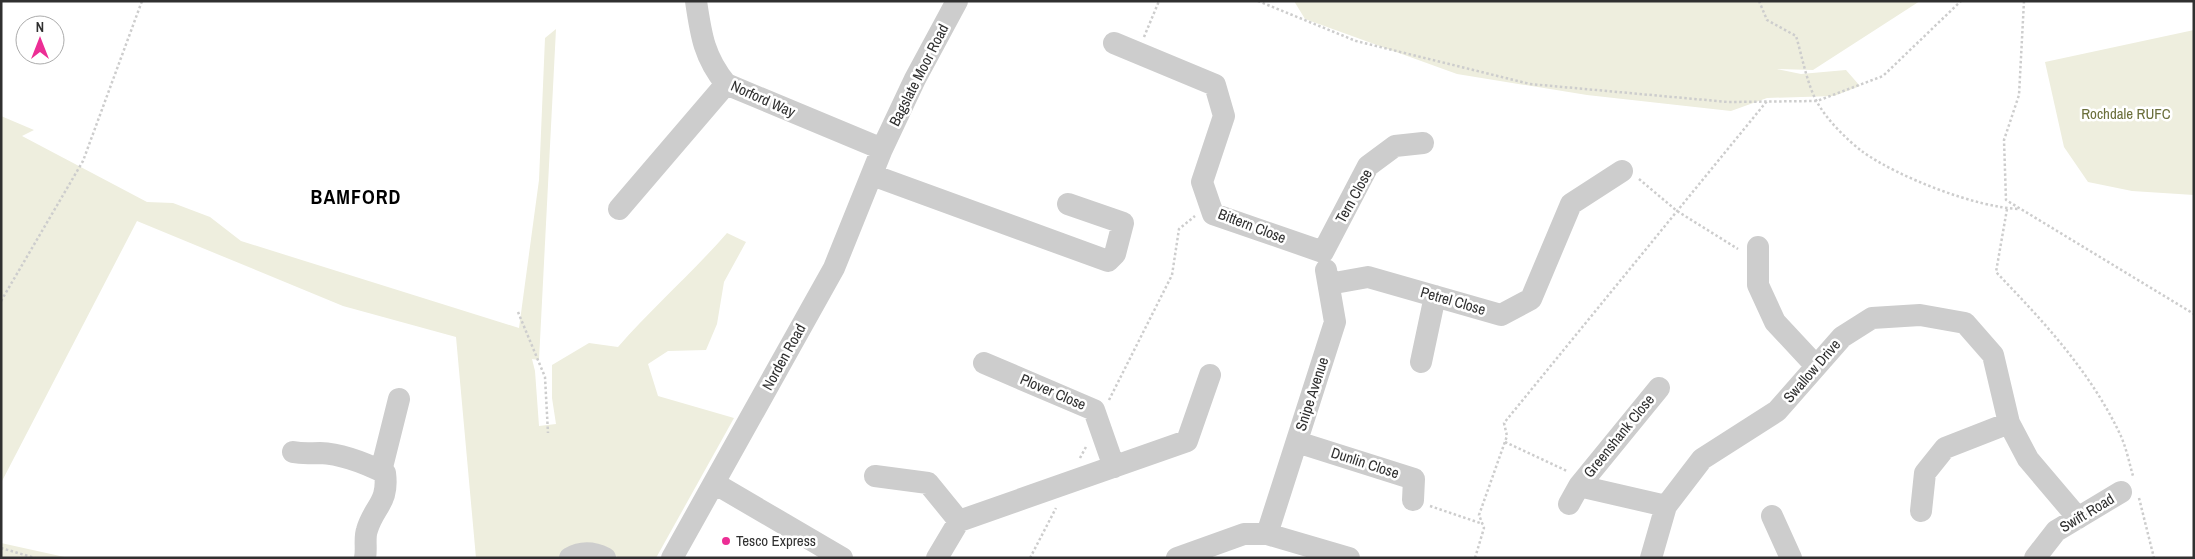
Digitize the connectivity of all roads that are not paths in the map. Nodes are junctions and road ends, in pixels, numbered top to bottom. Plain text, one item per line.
1 (696, 1) edge
2 (957, 1) edge
3 (1114, 43) dead end
4 (726, 84) junction
5 (1423, 143) dead end
6 (882, 149) junction
7 (1622, 171) road end
8 (872, 175) junction
9 (1068, 204) dead end
10 (619, 209) dead end
11 (1323, 252) junction
12 (1758, 254) road end
13 (1328, 284) junction
14 (1435, 296) junction
15 (1421, 362) dead end
16 (984, 363) dead end
17 (1816, 366) junction
18 (1210, 375) dead end
19 (1659, 388) dead end
20 (399, 399) dead end
21 (2009, 423) junction
22 (1297, 442) junction
23 (293, 452) dead end
24 (1114, 467) junction
25 (381, 471) junction
26 (875, 476) dead end
27 (714, 483) junction
28 (2131, 490) road end
29 (1413, 500) road end
30 (1666, 506) junction
31 (1921, 511) dead end
32 (1772, 516) dead end
33 (2078, 518) junction
34 (959, 521) junction
35 (1267, 534) junction
36 (365, 558) edge
37 (570, 558) edge
38 (605, 558) edge
39 (672, 558) edge
40 (841, 558) edge
41 (937, 558) edge
42 (1177, 558) edge
43 (1349, 558) edge
44 (1651, 558) edge
45 (1791, 558) edge
46 (2035, 558) edge

1 - 4 street, Norford Way
2 - 6 street, Bagslate Moor Road
3 - 11 street, Bittern Close
4 - 6 street, Norford Way
4 - 10 street
5 - 11 street, Tern Close
6 - 8 street, Norden Road
7 - 14 street, Petrel Close
8 - 9 street
8 - 27 street, Norden Road
11 - 13 street, Snipe Avenue
12 - 17 street
13 - 14 street, Petrel Close
13 - 22 street, Snipe Avenue
14 - 15 street
16 - 24 street, Plover Close
17 - 21 street, Swallow Drive
17 - 30 street, Swallow Drive
18 - 24 street
19 - 30 street, Greenshank Close
20 - 25 street
21 - 31 street
21 - 33 street, Swallow Drive
22 - 29 street, Dunlin Close
22 - 35 street, Snipe Avenue
23 - 25 street
24 - 34 street
25 - 36 street
26 - 34 street
27 - 39 street, Norden Road
27 - 40 street
28 - 33 street, Swift Road
30 - 44 street, Swallow Drive
32 - 45 street
33 - 46 street, Swift Road
34 - 41 street
35 - 42 street
35 - 43 street
37 - 38 street

